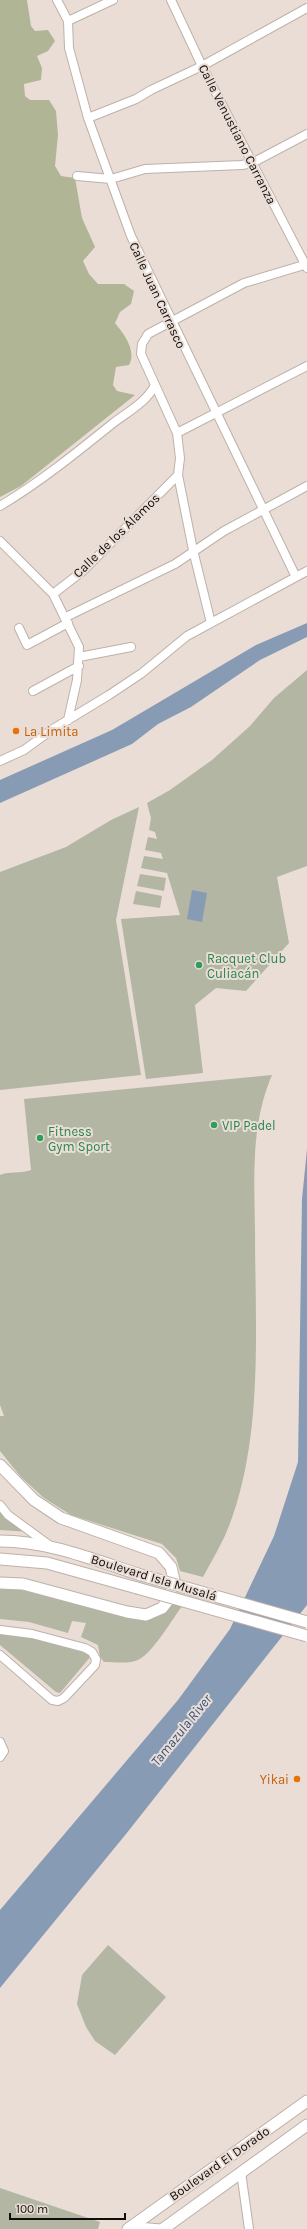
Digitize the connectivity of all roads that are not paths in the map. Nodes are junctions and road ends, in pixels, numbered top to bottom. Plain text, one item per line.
1 (57, 0) edge
2 (113, 0) edge
3 (171, 0) edge
4 (307, 8) edge
5 (68, 21) junction
6 (202, 66) junction
7 (88, 118) junction
8 (307, 134) edge
9 (252, 163) junction
10 (77, 176) dead end
11 (110, 179) junction
12 (306, 265) edge
13 (170, 321) junction
14 (307, 366) edge
15 (155, 385) junction
16 (215, 413) junction
17 (177, 433) junction
18 (178, 475) junction
19 (307, 486) edge
20 (0, 506) edge
21 (264, 509) junction
22 (0, 541) edge
23 (193, 550) junction
24 (307, 572) edge
25 (296, 577) junction
26 (53, 594) junction
27 (67, 620) junction
28 (211, 623) junction
29 (19, 628) dead end
30 (131, 647) dead end
31 (79, 657) junction
32 (79, 666) junction
33 (33, 691) dead end
34 (68, 720) junction
35 (0, 761) edge
36 (0, 1465) edge
37 (0, 1505) edge
38 (0, 1541) edge
39 (50, 1545) junction
40 (0, 1560) edge
41 (0, 1583) edge
42 (307, 1622) edge
43 (0, 1630) edge
44 (307, 1636) edge
45 (0, 1655) edge
46 (0, 1742) edge
47 (1, 1755) edge
48 (307, 2101) edge
49 (307, 2125) edge
50 (241, 2172) junction
51 (129, 2228) edge
52 (165, 2229) edge
53 (249, 2229) edge

1 - 5 street, Calle Juan Carrasco
2 - 5 street
3 - 6 street, Calle Venustiano Carranza
4 - 6 street
5 - 7 street, Calle Juan Carrasco
6 - 7 street
6 - 9 street, Calle Venustiano Carranza
7 - 11 street, Calle Juan Carrasco
8 - 9 street
9 - 11 street
9 - 12 street, Calle Venustiano Carranza
10 - 11 street
11 - 13 street, Calle Juan Carrasco
12 - 13 street
13 - 15 street
13 - 16 street, Calle Juan Carrasco
14 - 16 street
15 - 17 street
15 - 20 street
16 - 17 street
16 - 21 street, Calle Juan Carrasco
17 - 18 street
18 - 23 street
18 - 26 street, Calle de los Álamos
19 - 21 street
21 - 23 street
21 - 25 street, Calle Juan Carrasco
22 - 26 street
23 - 27 street
23 - 28 street
24 - 25 street
25 - 28 street
26 - 27 street
27 - 29 street
27 - 31 street
28 - 34 street
30 - 31 street
31 - 32 street
32 - 33 street
32 - 34 street
34 - 35 street
36 - 41 main road
37 - 39 street
38 - 39 main road, Boulevard Isla Musalá
39 - 42 main road, Boulevard Isla Musalá, bridge
40 - 44 main road, Boulevard Isla Musalá, bridge
43 - 45 street
46 - 47 street
48 - 51 main road, Boulevard El Dorado
49 - 50 main road, Boulevard El Dorado
50 - 52 main road, Boulevard El Dorado
50 - 53 street
51 - 52 street

